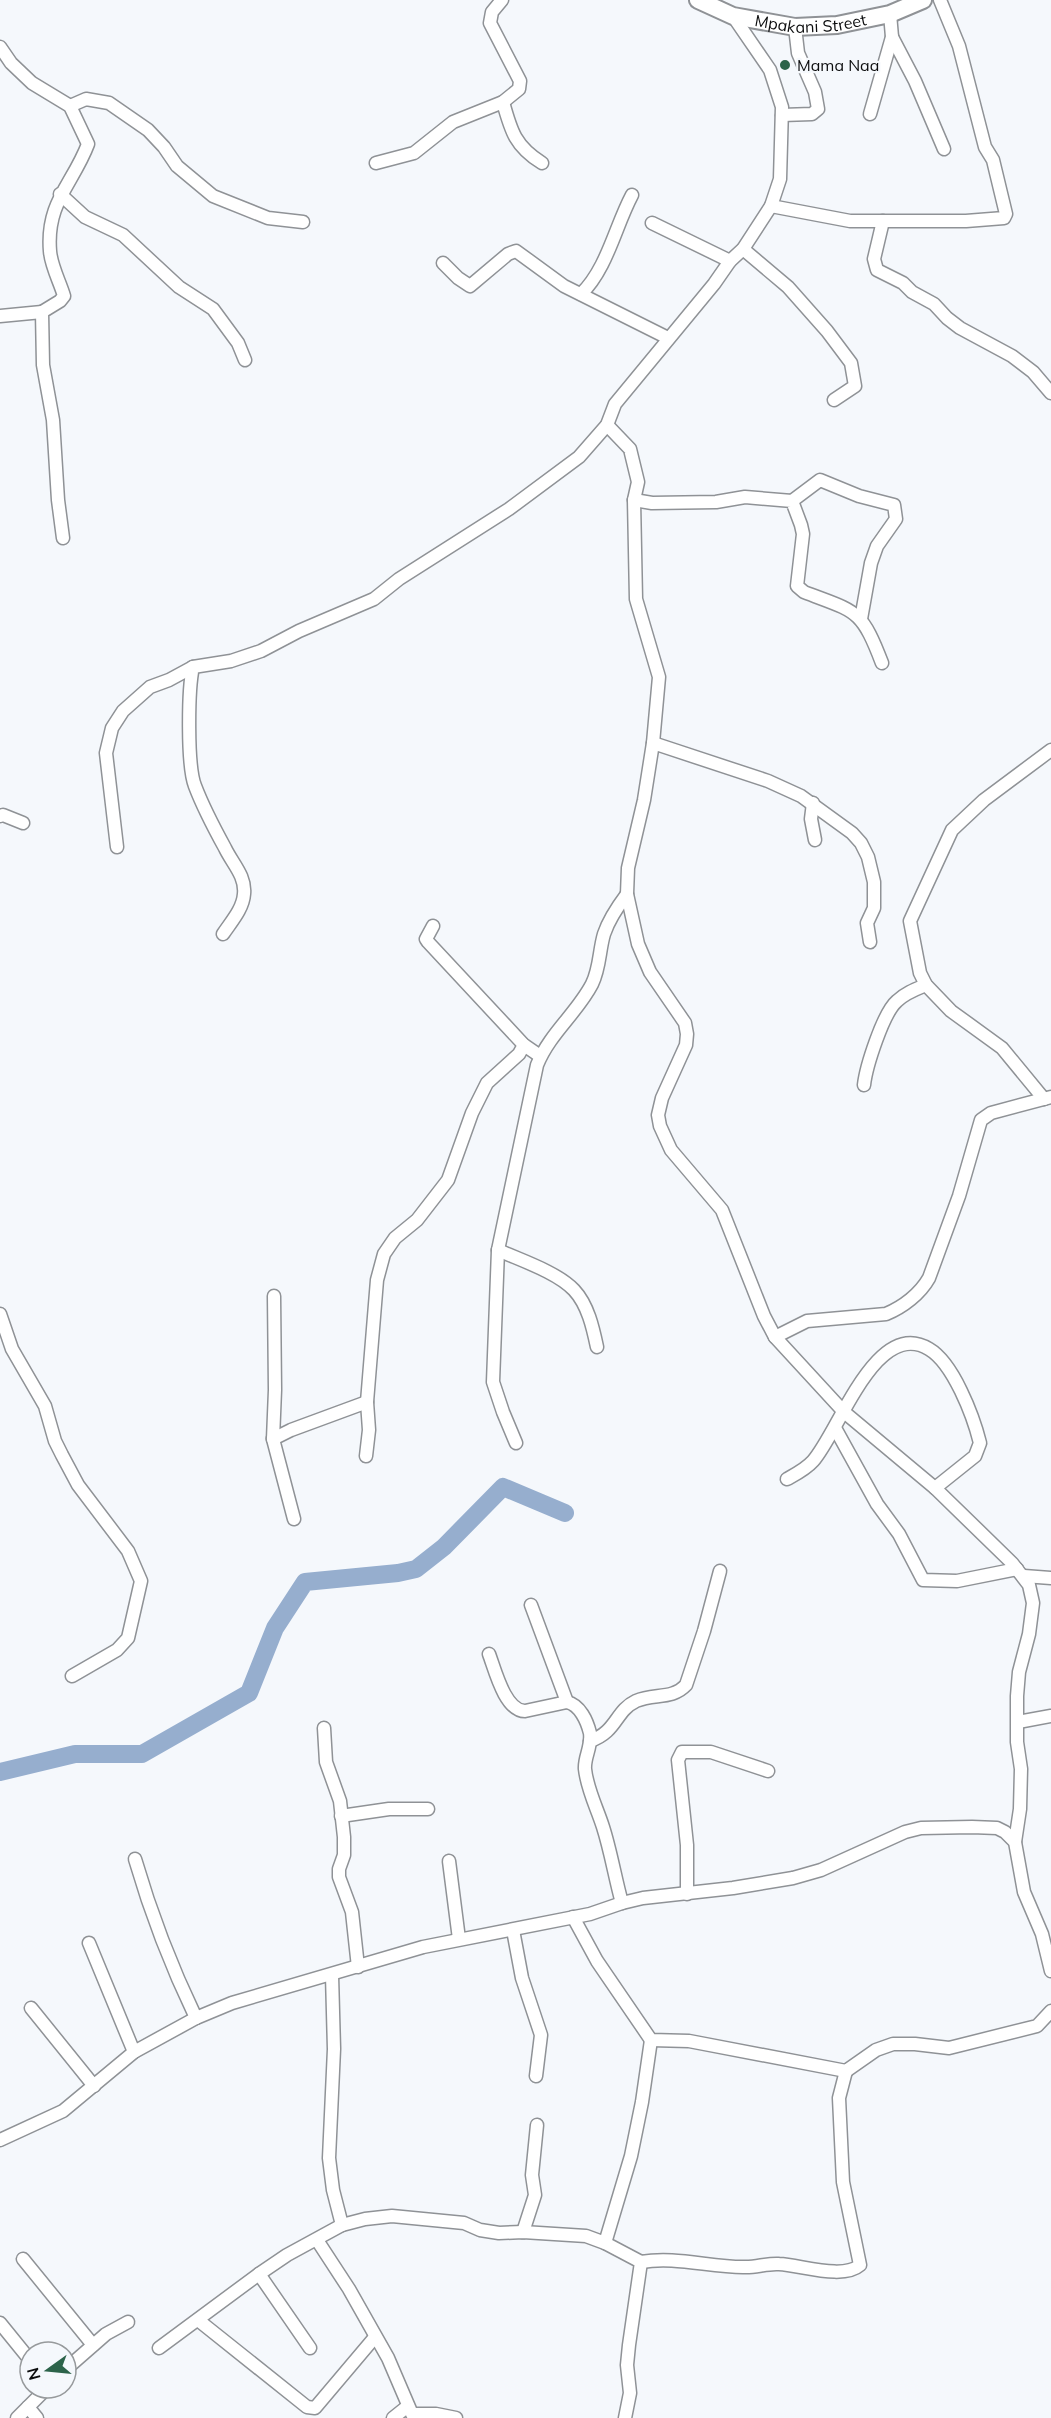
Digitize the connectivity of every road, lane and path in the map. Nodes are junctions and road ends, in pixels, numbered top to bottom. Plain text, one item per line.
1 (502, 0) edge
2 (924, 0) edge
3 (940, 0) edge
4 (701, 1) edge
5 (890, 14) junction
6 (733, 16) junction
7 (795, 27) junction
8 (892, 37) junction
9 (0, 47) edge
10 (503, 102) junction
11 (70, 105) junction
12 (870, 114) dead end
13 (782, 115) junction
14 (944, 149) dead end
15 (376, 163) dead end
16 (542, 163) dead end
17 (60, 194) junction
18 (633, 195) dead end
19 (771, 206) junction
20 (883, 220) junction
21 (303, 222) dead end
22 (652, 223) dead end
23 (743, 249) junction
24 (730, 261) junction
25 (442, 263) dead end
26 (580, 294) junction
27 (42, 312) junction
28 (0, 316) edge
29 (668, 338) junction
30 (245, 360) dead end
31 (1051, 393) edge
32 (834, 400) dead end
33 (607, 425) junction
34 (634, 500) junction
35 (792, 501) junction
36 (63, 538) dead end
37 (861, 619) junction
38 (882, 663) dead end
39 (193, 667) junction
40 (653, 743) junction
41 (1051, 750) edge
42 (813, 803) junction
43 (0, 816) edge
44 (23, 823) dead end
45 (815, 840) dead end
46 (117, 847) dead end
47 (627, 894) junction
48 (433, 926) dead end
49 (223, 934) dead end
50 (870, 942) dead end
51 (926, 985) junction
52 (524, 1045) junction
53 (540, 1056) junction
54 (864, 1085) dead end
55 (1048, 1098) edge
56 (498, 1250) junction
57 (274, 1296) dead end
58 (0, 1314) edge
59 (775, 1337) junction
60 (597, 1347) dead end
61 (367, 1402) junction
62 (844, 1412) junction
63 (835, 1428) junction
64 (273, 1439) junction
65 (516, 1443) dead end
66 (366, 1456) dead end
67 (787, 1479) dead end
68 (935, 1488) junction
69 (294, 1519) dead end
70 (720, 1571) dead end
71 (1021, 1572) junction
72 (1051, 1578) edge
73 (531, 1605) dead end
74 (489, 1654) dead end
75 (72, 1676) dead end
76 (567, 1702) junction
77 (1051, 1716) edge
78 (1018, 1722) junction
79 (324, 1728) dead end
80 (590, 1741) junction
81 (768, 1771) dead end
82 (428, 1809) dead end
83 (341, 1816) junction
84 (1015, 1842) junction
85 (135, 1859) dead end
86 (449, 1862) dead end
87 (687, 1894) junction
88 (622, 1903) junction
89 (573, 1917) junction
90 (513, 1930) junction
91 (459, 1940) junction
92 (89, 1943) dead end
93 (358, 1967) junction
94 (1051, 1971) edge
95 (332, 1975) junction
96 (31, 2008) dead end
97 (1051, 2011) edge
98 (196, 2018) junction
99 (651, 2040) junction
100 (134, 2052) junction
101 (846, 2071) junction
102 (536, 2076) dead end
103 (94, 2086) junction
104 (537, 2125) dead end
105 (0, 2140) edge
106 (342, 2225) junction
107 (523, 2232) junction
108 (317, 2240) junction
109 (605, 2243) junction
110 (23, 2259) dead end
111 (641, 2262) junction
112 (259, 2274) junction
113 (198, 2320) junction
114 (128, 2322) dead end
115 (0, 2323) edge
116 (375, 2337) junction
117 (93, 2344) junction
118 (18, 2345) edge
119 (159, 2348) dead end
120 (310, 2348) dead end
121 (78, 2357) edge
122 (35, 2400) edge
123 (28, 2407) junction
124 (410, 2413) edge
125 (17, 2418) edge
126 (37, 2418) edge
127 (393, 2418) edge
128 (456, 2418) edge
129 (625, 2418) edge

1 - 10 street
2 - 5 street, Mpakani Street
3 - 20 street
4 - 6 street, Mpakani Street
5 - 7 street, Mpakani Street
5 - 8 street
6 - 7 street, Mpakani Street
6 - 13 street
7 - 13 street
8 - 12 street
8 - 14 street
9 - 11 street
10 - 15 street
10 - 16 street
11 - 17 street
11 - 21 street
13 - 19 street
17 - 27 street
17 - 30 street
18 - 26 street
19 - 20 street
19 - 23 street
20 - 31 street
22 - 24 street
23 - 24 street
23 - 32 street
24 - 29 street
25 - 26 street
26 - 29 street
27 - 28 street
27 - 36 street
29 - 33 street
33 - 34 street
33 - 39 street
34 - 35 street
34 - 40 street
35 - 37 street
35 - 37 street
37 - 38 street
39 - 46 street
39 - 49 street
40 - 42 street
40 - 47 street
41 - 51 street
42 - 45 street
42 - 50 street
43 - 44 street
47 - 53 street
47 - 59 street
48 - 52 street
51 - 54 street
51 - 55 street
52 - 53 street
52 - 61 street
53 - 56 street
55 - 59 street
56 - 60 street
56 - 65 street
57 - 64 street
58 - 75 street
59 - 62 street
61 - 64 street
61 - 66 street
62 - 63 street
62 - 68 street
62 - 68 street
63 - 67 street
63 - 71 street
64 - 69 street
68 - 71 street
70 - 80 street
71 - 72 street
71 - 78 street
73 - 76 street
74 - 76 street
76 - 80 street
77 - 78 street
78 - 84 street
79 - 83 street
80 - 88 street
81 - 87 street
82 - 83 street
83 - 93 street
84 - 87 street
84 - 94 street
85 - 98 street
86 - 91 street
87 - 88 street
88 - 89 street
89 - 90 street
89 - 99 street
90 - 91 street
90 - 102 street
91 - 93 street
92 - 100 street
93 - 95 street
95 - 98 street
95 - 106 street
96 - 103 street
97 - 101 street
98 - 100 street
99 - 101 street
99 - 109 street
100 - 103 street
101 - 111 street
103 - 105 street
104 - 107 street
106 - 107 street
106 - 108 street
107 - 109 street
108 - 112 street
108 - 116 street
109 - 111 street
110 - 117 street
111 - 129 street
112 - 113 street
112 - 120 street
113 - 116 street
113 - 119 street
114 - 117 street
115 - 118 street
116 - 124 street
117 - 121 street
122 - 123 street
123 - 125 street
123 - 126 street
124 - 127 street
124 - 128 street

